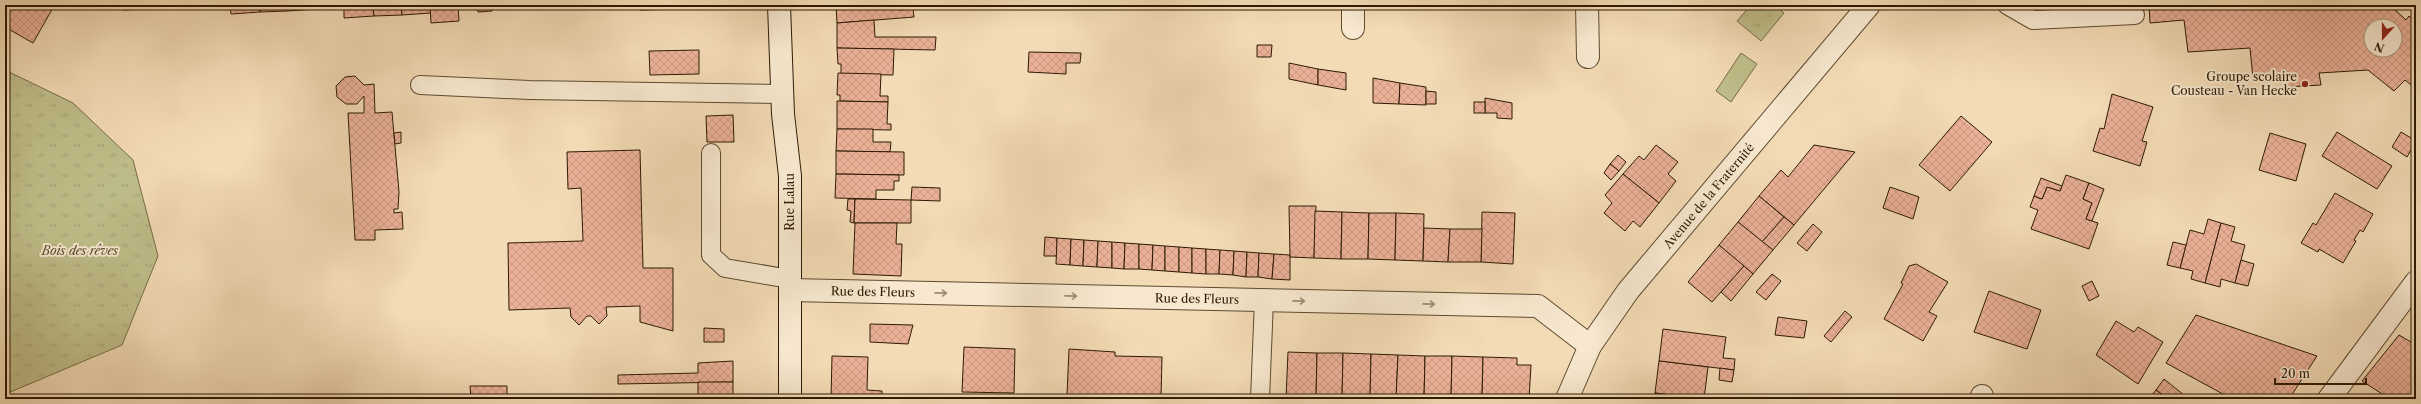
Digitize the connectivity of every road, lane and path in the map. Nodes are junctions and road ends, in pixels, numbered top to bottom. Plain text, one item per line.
1 (779, 5) edge
2 (1353, 5) edge
3 (1587, 5) edge
4 (1870, 5) edge
5 (2007, 5) edge
6 (2136, 15) dead end
7 (1353, 28) dead end
8 (1588, 56) dead end
9 (420, 85) dead end
10 (782, 94) junction
11 (711, 154) dead end
12 (2416, 282) edge
13 (790, 284) junction
14 (1264, 300) junction
15 (1590, 346) junction
16 (790, 399) edge
17 (1260, 399) edge
18 (1567, 399) edge
19 (2329, 399) edge

1 - 10 street, Rue Lalau
2 - 7 street
3 - 8 street
4 - 15 street, Avenue de la Fraternité
5 - 6 lane
9 - 10 lane
10 - 13 street, Rue Lalau
11 - 13 lane
12 - 19 street
13 -> 14 street, Rue des Fleurs
13 - 16 street, Rue Lalau
14 -> 15 street, Rue des Fleurs
14 - 17 lane
15 - 18 street, Avenue de la Fraternité

